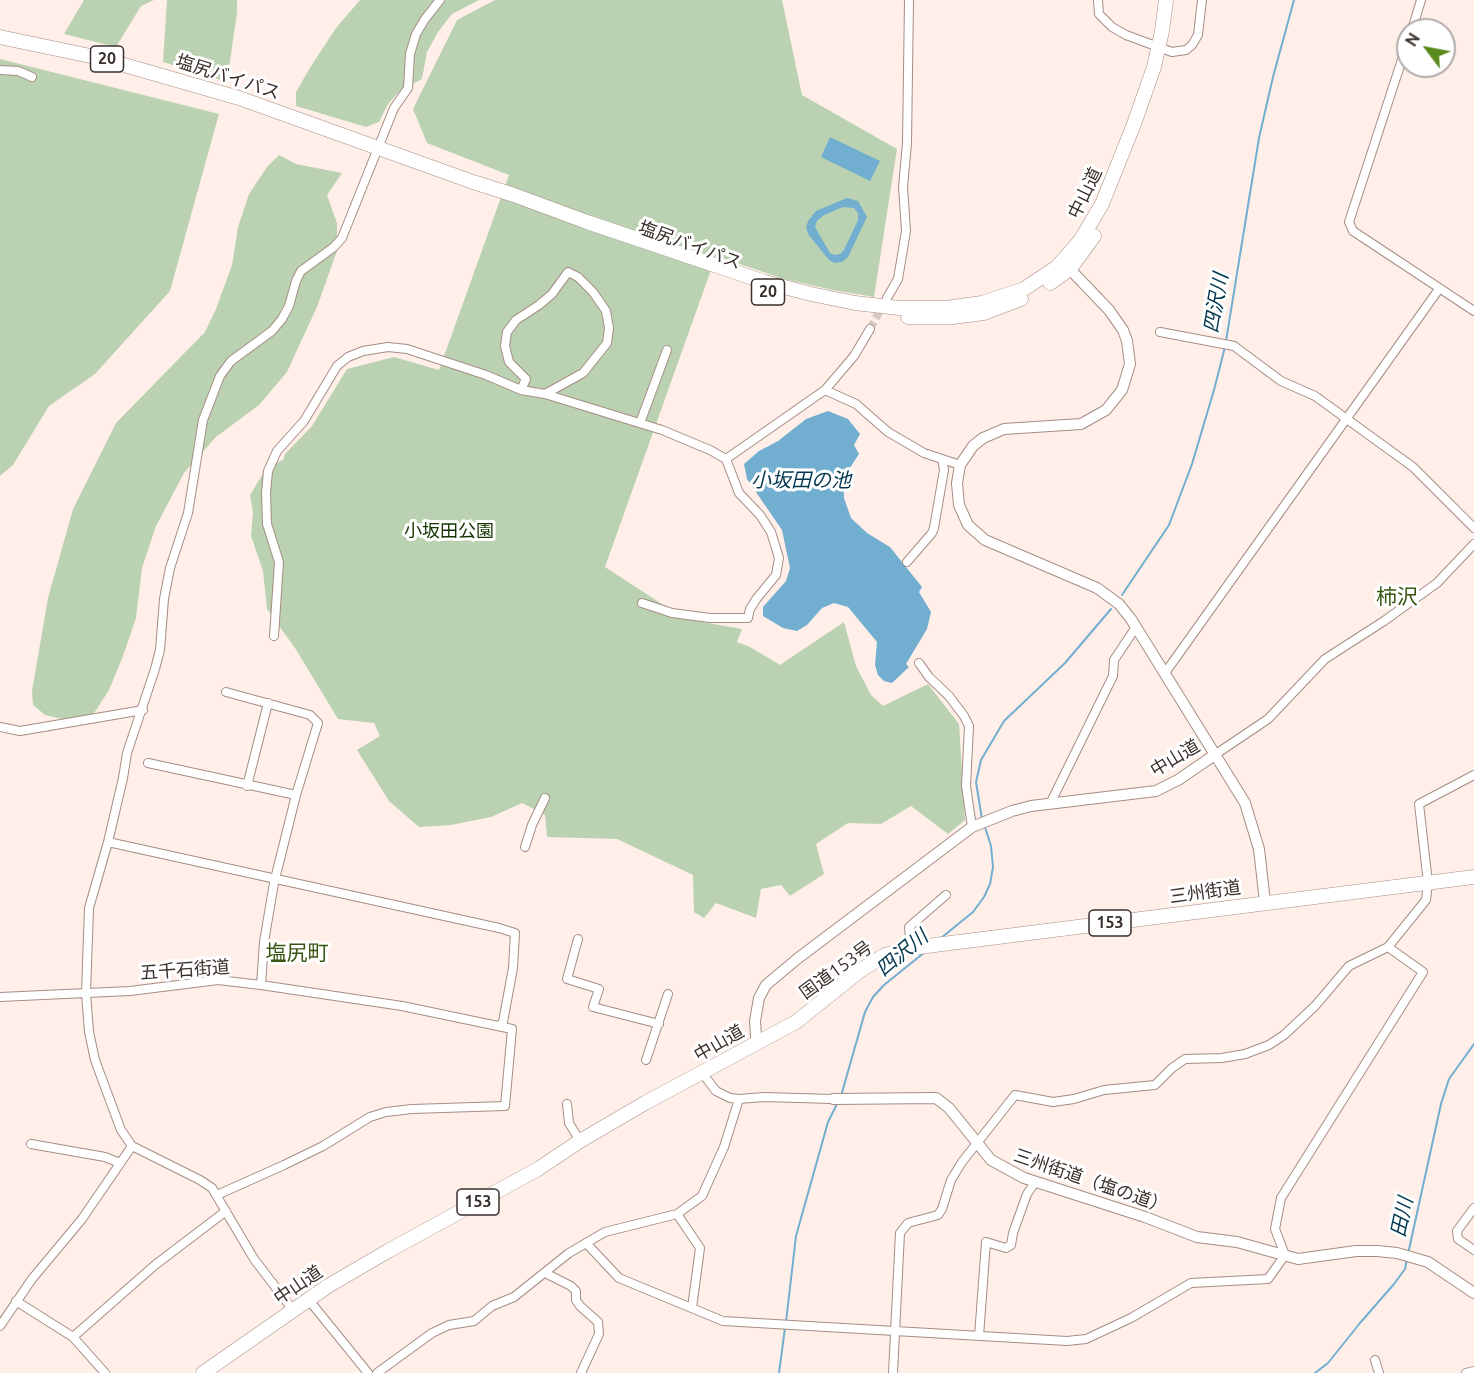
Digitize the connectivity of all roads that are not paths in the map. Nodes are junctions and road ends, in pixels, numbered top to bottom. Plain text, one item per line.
1 (440, 0) edge
2 (909, 0) edge
3 (1098, 0) edge
4 (1166, 0) edge
5 (1202, 0) edge
6 (1421, 0) edge
7 (1416, 18) edge
8 (0, 37) edge
9 (1158, 48) junction
10 (0, 70) edge
11 (32, 77) dead end
12 (1396, 78) edge
13 (378, 147) junction
14 (1066, 266) junction
15 (1439, 288) junction
16 (887, 298) tunnel mouth
17 (1474, 311) edge
18 (870, 328) tunnel mouth
19 (1160, 332) dead end
20 (667, 350) dead end
21 (521, 390) junction
22 (825, 390) junction
23 (546, 394) junction
24 (1346, 419) junction
25 (639, 423) junction
26 (726, 459) junction
27 (942, 459) junction
28 (960, 465) junction
29 (1474, 528) edge
30 (1474, 544) edge
31 (907, 562) dead end
32 (642, 603) dead end
33 (1136, 627) junction
34 (274, 636) dead end
35 (919, 663) dead end
36 (1165, 673) junction
37 (226, 692) dead end
38 (268, 703) junction
39 (143, 710) junction
40 (322, 712) dead end
41 (314, 719) junction
42 (0, 727) edge
43 (1216, 754) junction
44 (148, 763) dead end
45 (1474, 775) edge
46 (247, 786) junction
47 (296, 795) junction
48 (545, 798) dead end
49 (1050, 804) junction
50 (980, 824) junction
51 (108, 842) junction
52 (525, 847) dead end
53 (1474, 877) edge
54 (277, 879) junction
55 (1428, 883) junction
56 (946, 895) dead end
57 (1265, 902) junction
58 (578, 939) dead end
59 (941, 944) joint
60 (915, 947) junction
61 (1388, 947) junction
62 (261, 985) junction
63 (86, 993) junction
64 (668, 994) dead end
65 (0, 997) edge
66 (659, 1024) junction
67 (500, 1025) junction
68 (759, 1042) junction
69 (646, 1060) dead end
70 (703, 1074) junction
71 (839, 1099) joint
72 (739, 1100) junction
73 (567, 1104) dead end
74 (580, 1141) junction
75 (976, 1142) junction
76 (31, 1144) dead end
77 (132, 1146) junction
78 (120, 1163) junction
79 (1036, 1181) junction
80 (217, 1195) junction
81 (1474, 1208) edge
82 (226, 1211) junction
83 (677, 1214) junction
84 (586, 1243) junction
85 (1474, 1250) edge
86 (1285, 1255) junction
87 (544, 1273) junction
88 (1474, 1293) edge
89 (308, 1299) junction
90 (16, 1301) junction
91 (692, 1308) junction
92 (293, 1310) junction
93 (0, 1326) edge
94 (894, 1332) junction
95 (979, 1336) junction
96 (73, 1337) junction
97 (1375, 1360) dead end
98 (1474, 1371) edge
99 (105, 1373) edge
100 (203, 1373) edge
101 (368, 1373) edge
102 (377, 1373) edge
103 (581, 1373) edge
104 (893, 1373) edge
105 (1379, 1373) edge
106 (1466, 1373) edge

1 - 13 street
2 - 16 street
3 - 9 street
4 - 9 highway, 中山道 / 20
5 - 9 street
6 - 7 street
8 - 13 highway, 塩尻バイパス / 20
9 - 14 highway, 中山道 / 20
10 - 11 street
12 - 15 street
13 - 14 highway, 塩尻バイパス / 20
13 - 39 street
14 - 28 street
15 - 17 street
15 - 24 street
18 - 22 street
19 - 24 street
20 - 25 street
21 - 23 street
21 - 23 street
21 - 34 street
22 - 26 street
22 - 27 street
23 - 25 street
24 - 29 street
24 - 36 street
25 - 26 street
26 - 32 street
27 - 28 street
27 - 31 street
28 - 33 street, 中山道
30 - 43 street, 中山道
33 - 36 street, 中山道
33 - 49 street
35 - 50 street
36 - 43 street, 中山道
37 - 38 street
38 - 41 street
38 - 46 street
39 - 42 street
39 - 51 street
40 - 41 street
41 - 47 street
43 - 49 street, 中山道
43 - 57 street
44 - 46 street
45 - 55 street
46 - 47 street
47 - 54 street
48 - 52 street
49 - 50 street, 中山道
50 - 68 street, 中山道
51 - 54 street
51 - 63 street
53 - 55 highway, 三州街道 / 153
54 - 62 street
54 - 67 street
55 - 57 highway, 三州街道 / 153
55 - 61 street
56 - 60 street
57 - 59 highway, 三州街道 / 153
58 - 66 street
59 - 60 highway, 国道153号 / 153
60 - 68 highway, 国道153号 / 153
61 - 75 street
61 - 86 street
62 - 63 street, 五千石街道
62 - 67 street, 五千石街道
63 - 65 street, 五千石街道
63 - 77 street
64 - 66 street
66 - 69 street
67 - 80 street, 五千石街道
68 - 70 highway, 中山道 / 153
70 - 72 street
70 - 74 highway, 中山道 / 153
71 - 72 street, 三州街道（塩の道）
71 - 75 street, 三州街道（塩の道）
72 - 83 street
73 - 74 street
74 - 89 highway, 中山道 / 153
75 - 79 street, 三州街道（塩の道）
75 - 94 street
76 - 78 street
77 - 78 street
77 - 80 street
78 - 90 street
79 - 86 street, 三州街道（塩の道）
79 - 95 street
80 - 82 street
81 - 85 street
82 - 92 street
82 - 96 street
83 - 84 street
83 - 91 street
84 - 87 street
84 - 91 street
86 - 88 street, 三州街道（塩の道）
86 - 95 street
87 - 102 street
87 - 103 street
89 - 92 highway, 中山道 / 153
89 - 101 street
90 - 93 street
90 - 96 street
91 - 94 street
92 - 100 highway, 中山道 / 153
94 - 95 street
94 - 104 street
96 - 99 street
97 - 105 street
98 - 106 street

